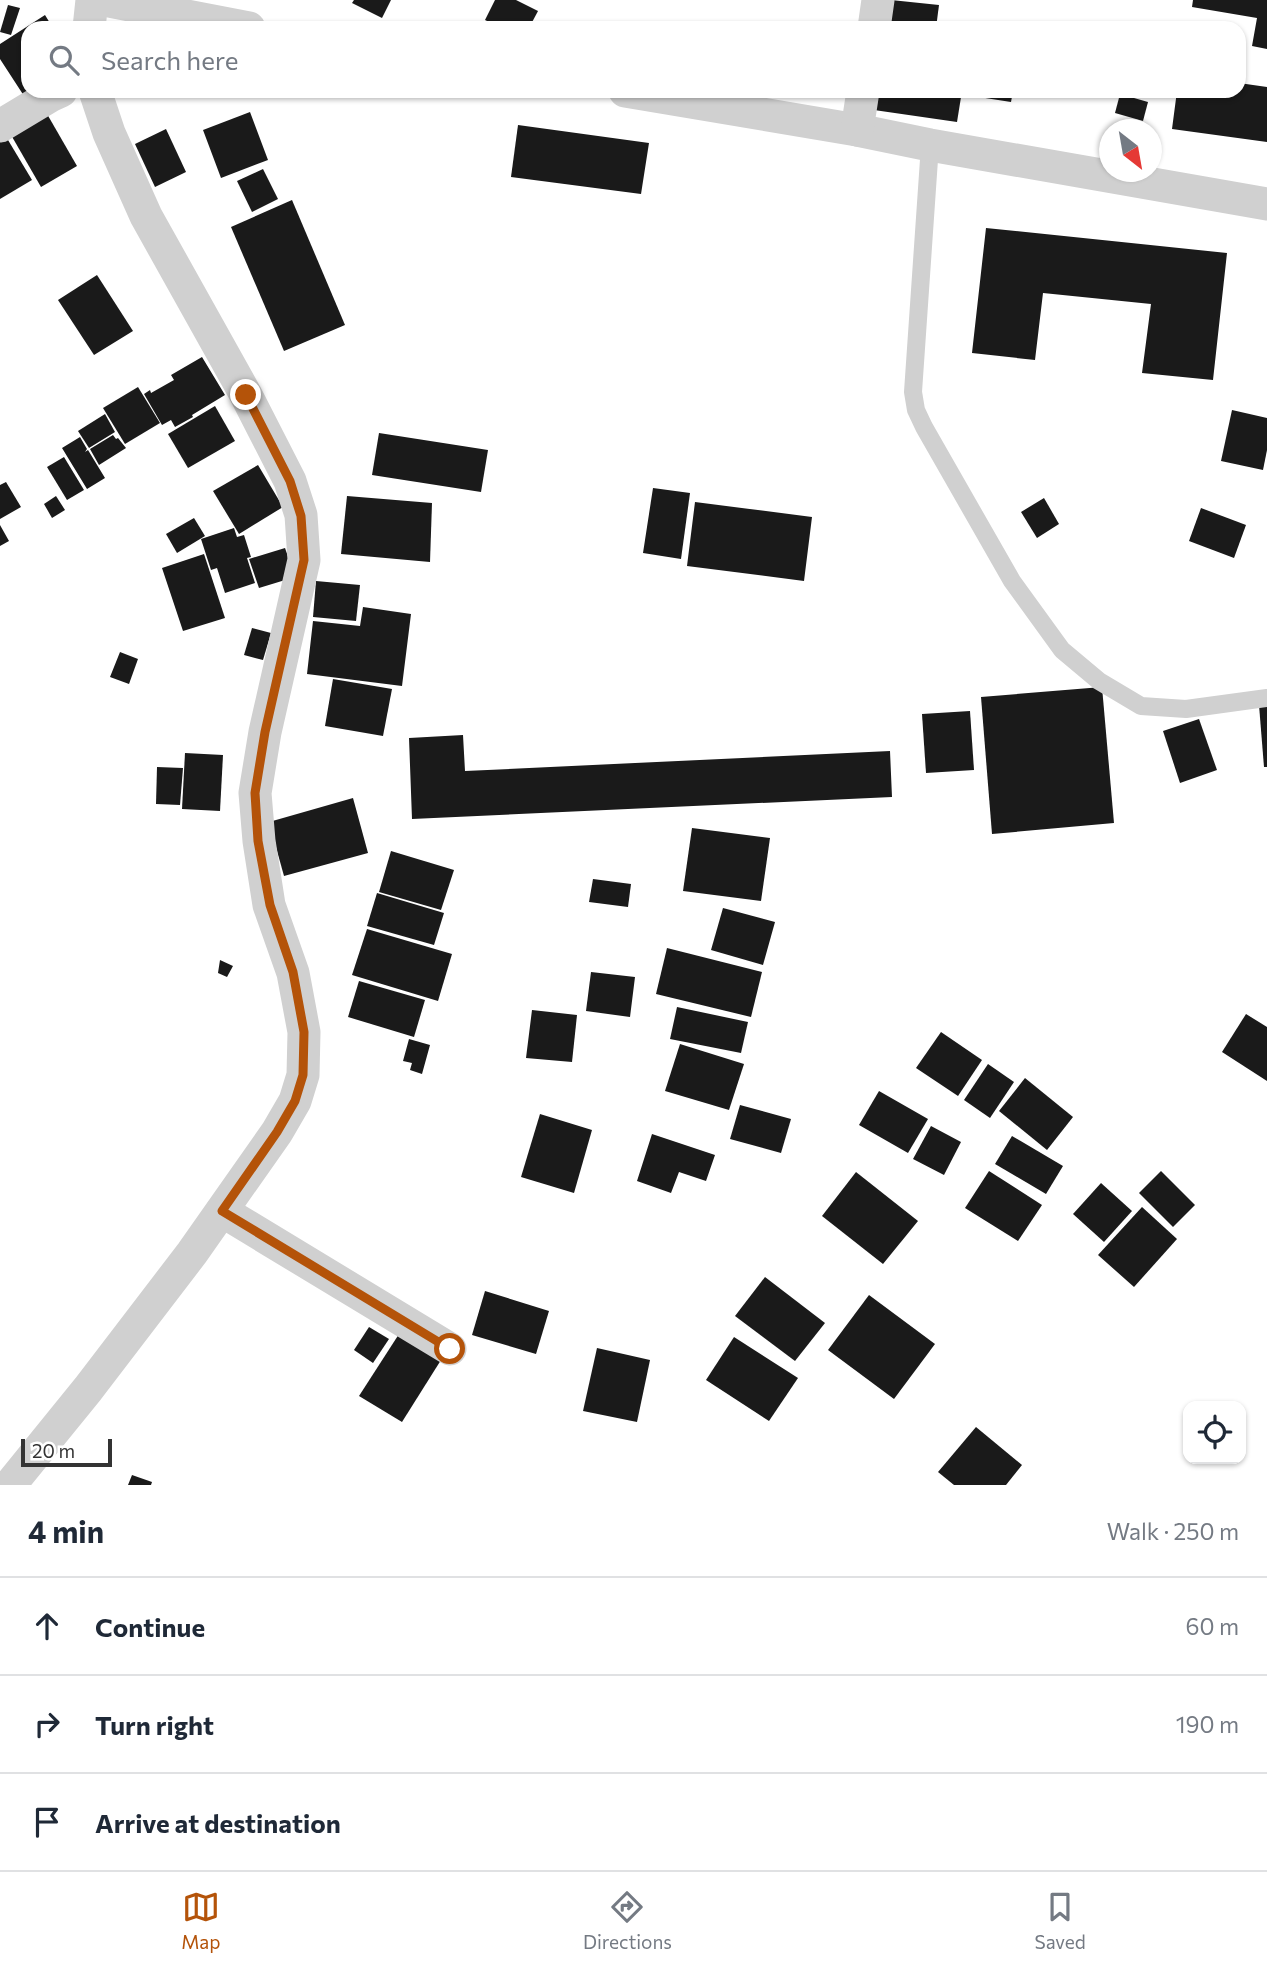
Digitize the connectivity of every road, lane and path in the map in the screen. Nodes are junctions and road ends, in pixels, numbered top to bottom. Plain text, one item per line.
1 (92, 0) edge
2 (104, 0) edge
3 (878, 0) edge
4 (90, 21) edge
5 (213, 21) edge
6 (874, 21) edge
7 (47, 98) edge
8 (98, 98) edge
9 (667, 98) edge
10 (862, 98) edge
11 (0, 126) edge
12 (857, 130) junction
13 (930, 145) junction
14 (1267, 204) edge
15 (1267, 698) edge
16 (222, 1211) junction
17 (450, 1349) dead end
18 (10, 1485) edge

1 - 4 street
2 - 5 street
3 - 6 street
7 - 11 street
8 - 16 street
9 - 12 street
10 - 12 street
12 - 13 street
13 - 14 street
13 - 15 lane
16 - 17 street
16 - 18 street

